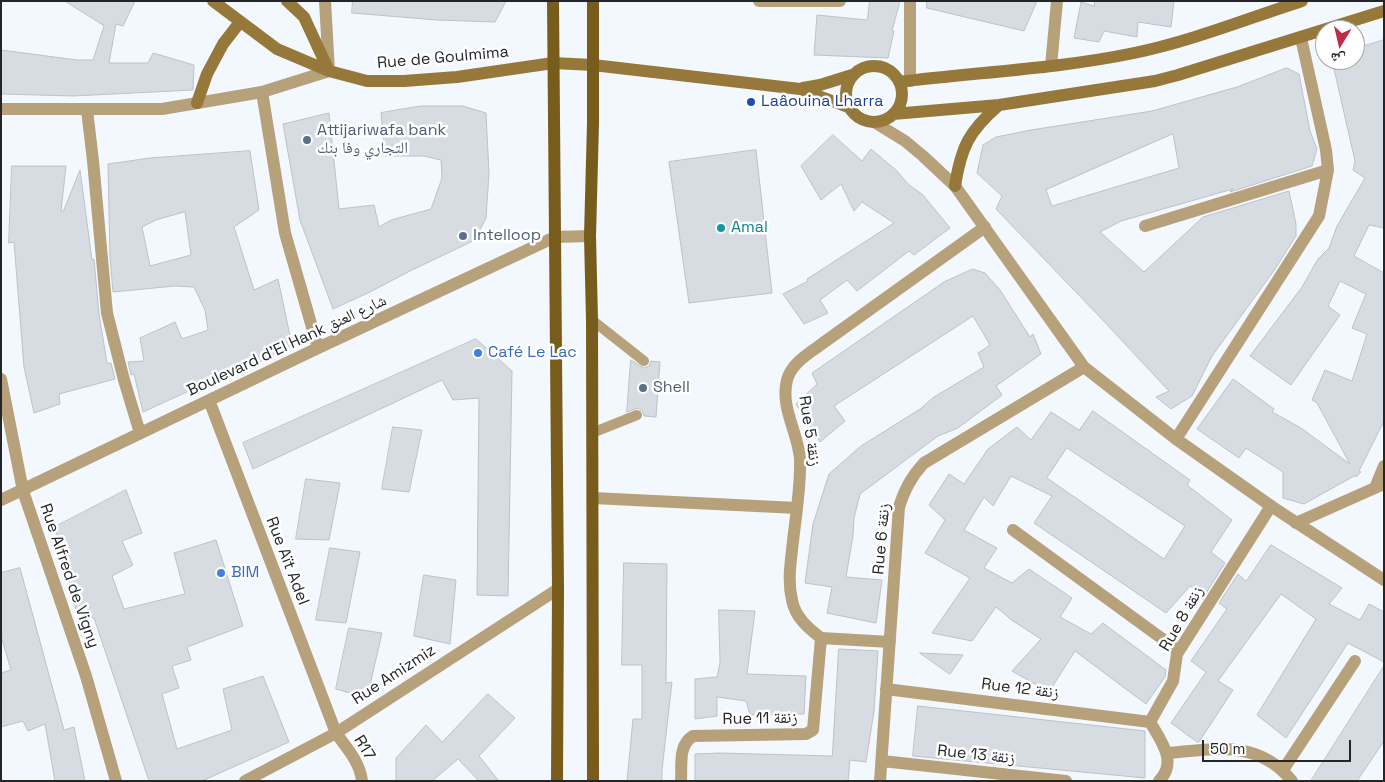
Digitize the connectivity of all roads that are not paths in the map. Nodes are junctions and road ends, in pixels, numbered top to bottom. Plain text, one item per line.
1 (212, 1) edge
2 (287, 1) edge
3 (325, 1) edge
4 (553, 1) edge
5 (593, 1) edge
6 (759, 1) edge
7 (840, 1) edge
8 (910, 1) edge
9 (1057, 1) edge
10 (1302, 1) edge
11 (1384, 11) edge
12 (240, 22) junction
13 (1301, 38) junction
14 (553, 63) junction
15 (593, 65) junction
16 (1051, 66) junction
17 (329, 71) junction
18 (852, 75) junction
19 (905, 81) junction
20 (800, 89) junction
21 (262, 92) junction
22 (197, 103) junction
23 (999, 105) junction
24 (848, 106) junction
25 (1, 109) edge
26 (86, 110) junction
27 (891, 116) junction
28 (874, 122) junction
29 (905, 141) junction
30 (1328, 170) junction
31 (955, 186) junction
32 (1145, 226) dead end
33 (985, 227) junction
34 (590, 236) junction
35 (554, 238) junction
36 (592, 320) junction
37 (318, 348) junction
38 (644, 361) dead end
39 (1084, 367) junction
40 (1, 379) edge
41 (209, 400) junction
42 (637, 415) dead end
43 (140, 433) junction
44 (592, 433) junction
45 (1176, 439) junction
46 (1384, 466) edge
47 (1379, 486) edge
48 (23, 490) junction
49 (593, 498) junction
50 (1, 500) edge
51 (1271, 506) junction
52 (797, 508) junction
53 (1296, 523) junction
54 (1013, 530) dead end
55 (1384, 580) edge
56 (558, 589) junction
57 (822, 638) junction
58 (890, 642) junction
59 (1179, 650) junction
60 (1355, 661) dead end
61 (886, 688) junction
62 (1150, 722) junction
63 (336, 733) junction
64 (1168, 753) junction
65 (882, 761) junction
66 (1283, 770) junction
67 (116, 781) edge
68 (245, 781) edge
69 (362, 781) edge
70 (557, 781) edge
71 (593, 781) edge
72 (682, 781) edge
73 (880, 781) edge
74 (1066, 781) edge
75 (1159, 781) edge
76 (1292, 781) edge

1 - 12 main road, Rue de Goulmima
2 - 17 main road
3 - 17 street
4 - 14 main road
5 - 15 main road
6 - 7 street
8 - 19 street
9 - 16 street
10 - 16 main road
11 - 13 main road
12 - 17 main road, Rue de Goulmima
12 - 22 main road
13 - 23 main road
13 - 30 street
14 - 15 main road, Rue de Goulmima
14 - 17 main road, Rue de Goulmima
14 - 35 main road
15 - 20 main road, Rue de Goulmima
15 - 34 main road
16 - 19 main road
17 - 21 street
18 - 19 main road
18 - 20 main road
18 - 24 main road
19 - 27 main road
20 - 24 main road
21 - 22 street
21 - 37 street
22 - 26 street
23 - 27 main road
23 - 31 main road
24 - 28 main road
25 - 26 street
26 - 43 street
27 - 28 main road
27 - 29 street
28 - 29 street
29 - 31 street
30 - 32 street
30 - 45 street
31 - 33 street
33 - 39 street
33 - 52 street, Rue 5 زنقة
34 - 35 street, Boulevard d'El Hank شارع العنق
34 - 36 main road
35 - 37 street, Boulevard d'El Hank شارع العنق
35 - 56 main road
36 - 38 lane
36 - 44 main road
37 - 41 street, Boulevard d'El Hank شارع العنق
39 - 45 street
39 - 58 street, Rue 6 زنقة
40 - 48 street, Rue Alfred de Vigny
41 - 43 street, Boulevard d'El Hank شارع العنق
41 - 63 street, Rue Aït Adel
42 - 44 lane
43 - 48 street, Boulevard d'El Hank شارع العنق
44 - 49 main road
45 - 51 street
46 - 47 street
47 - 53 street
48 - 50 street, Boulevard d'El Hank شارع العنق
48 - 67 street, Rue Alfred de Vigny
49 - 52 street
49 - 71 main road
51 - 53 street
51 - 59 street, Rue 8 زنقة
52 - 57 street, Rue 5 زنقة
53 - 55 street
54 - 59 street
56 - 63 street, Rue Amizmiz
56 - 70 main road
57 - 58 street
57 - 72 street, Rue 11 زنقة
58 - 61 street, Rue 6 زنقة
59 - 62 street, Rue 8 زنقة
60 - 66 street
61 - 62 street, Rue 12 زنقة
61 - 65 street, Rue 6 زنقة
62 - 64 street
63 - 68 street, Rue Amizmiz
63 - 69 street, R17
64 - 66 street
64 - 75 street
65 - 73 street, Rue 6 زنقة
65 - 74 street, Rue 13 زنقة
66 - 76 street

